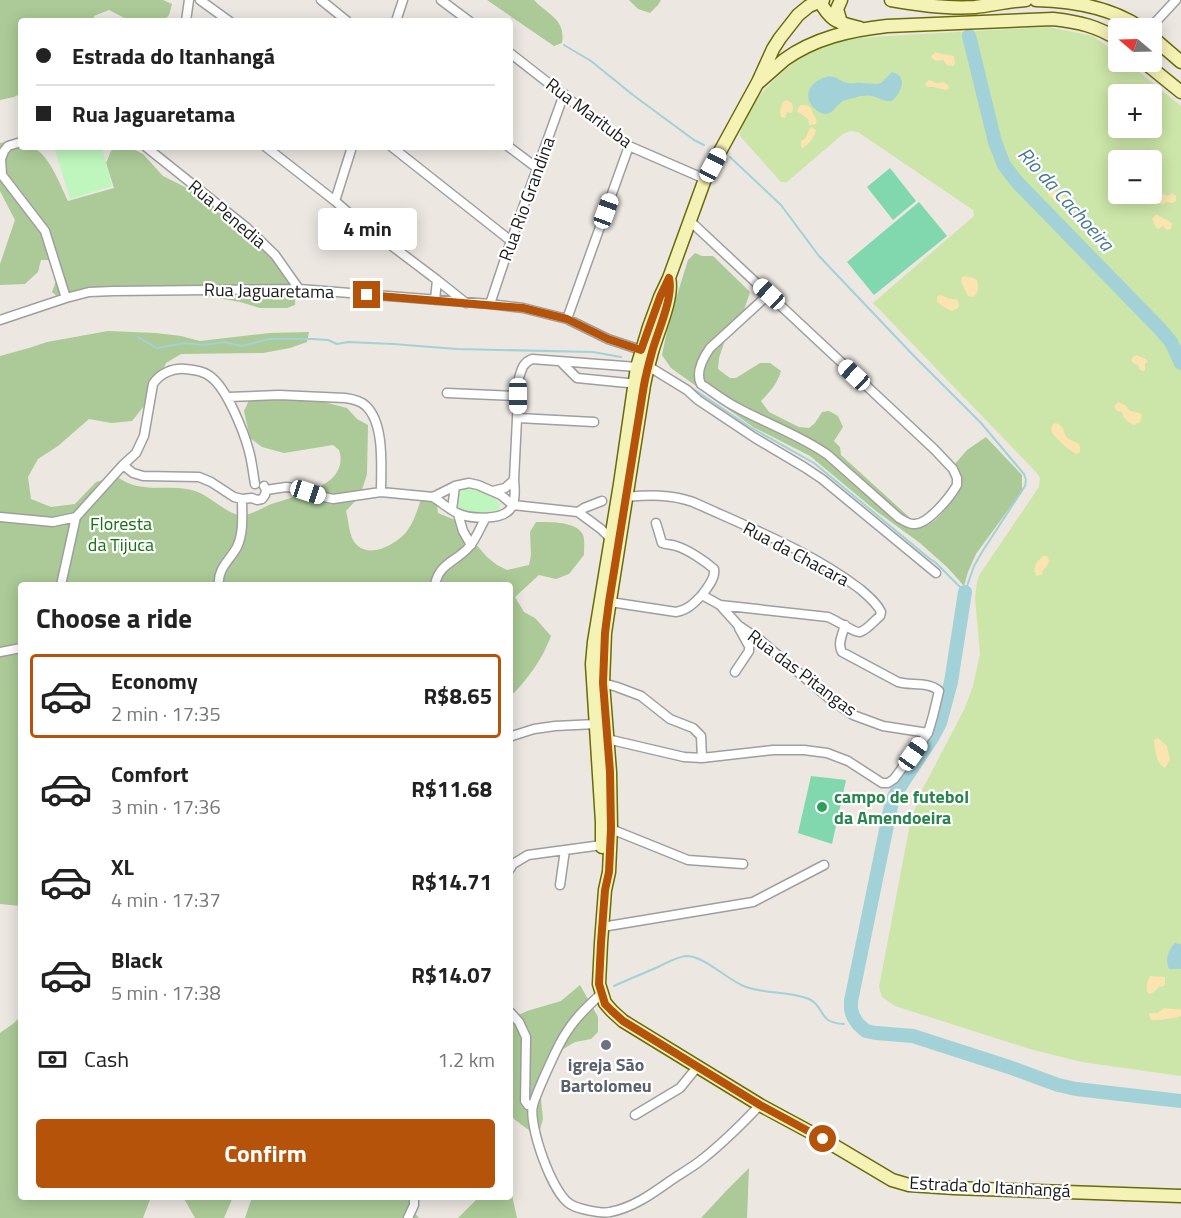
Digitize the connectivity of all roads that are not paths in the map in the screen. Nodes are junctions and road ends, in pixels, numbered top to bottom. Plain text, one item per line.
1 (189, 0) edge
2 (200, 0) edge
3 (321, 0) edge
4 (403, 0) edge
5 (441, 0) edge
6 (805, 0) edge
7 (821, 0) edge
8 (841, 0) edge
9 (891, 0) edge
10 (1026, 0) edge
11 (1036, 0) edge
12 (1176, 0) edge
13 (1012, 1) edge
14 (1068, 1) edge
15 (919, 3) edge
16 (798, 15) junction
17 (186, 18) edge
18 (225, 18) edge
19 (342, 18) edge
20 (397, 18) edge
21 (465, 18) edge
22 (1124, 18) edge
23 (1159, 18) edge
24 (841, 23) junction
25 (861, 29) junction
26 (1108, 34) edge
27 (1162, 46) edge
28 (513, 55) edge
29 (1181, 62) edge
30 (1156, 72) edge
31 (758, 82) junction
32 (1181, 92) edge
33 (564, 94) junction
34 (18, 143) edge
35 (629, 146) junction
36 (150, 150) edge
37 (270, 150) edge
38 (351, 150) edge
39 (396, 150) edge
40 (513, 150) edge
41 (537, 168) junction
42 (705, 179) junction
43 (335, 201) junction
44 (689, 220) junction
45 (511, 241) junction
46 (669, 278) junction
47 (437, 279) junction
48 (299, 289) junction
49 (769, 294) junction
50 (66, 298) junction
51 (435, 300) junction
52 (466, 303) junction
53 (490, 304) junction
54 (567, 319) junction
55 (0, 320) edge
56 (641, 350) junction
57 (561, 362) junction
58 (593, 364) junction
59 (642, 367) junction
60 (591, 380) junction
61 (639, 384) junction
62 (447, 393) dead end
63 (518, 396) junction
64 (228, 397) junction
65 (518, 418) junction
66 (594, 422) dead end
67 (123, 465) junction
68 (514, 480) junction
69 (255, 484) junction
70 (455, 486) junction
71 (266, 490) junction
72 (493, 491) junction
73 (381, 492) junction
74 (433, 497) junction
75 (626, 497) junction
76 (252, 498) junction
77 (242, 499) junction
78 (602, 501) dead end
79 (513, 505) junction
80 (455, 512) junction
81 (578, 512) junction
82 (76, 517) junction
83 (0, 518) edge
84 (485, 519) junction
85 (656, 523) dead end
86 (610, 538) junction
87 (471, 545) junction
88 (936, 573) dead end
89 (62, 582) edge
90 (218, 582) edge
91 (436, 582) edge
92 (702, 595) junction
93 (609, 602) junction
94 (720, 605) junction
95 (738, 624) junction
96 (845, 625) junction
97 (18, 649) edge
98 (0, 652) edge
99 (735, 672) dead end
100 (603, 683) junction
101 (596, 724) junction
102 (928, 733) junction
103 (513, 736) edge
104 (607, 739) junction
105 (702, 758) junction
106 (611, 829) junction
107 (602, 845) junction
108 (565, 850) junction
109 (513, 864) edge
110 (743, 864) dead end
111 (824, 866) dead end
112 (560, 885) dead end
113 (605, 890) junction
114 (602, 927) junction
115 (602, 994) junction
116 (513, 1015) edge
117 (698, 1066) junction
118 (760, 1105) junction
119 (533, 1106) junction
120 (635, 1115) dead end
121 (1181, 1196) edge
122 (414, 1200) edge
123 (408, 1218) edge

1 - 17 street
2 - 18 street
3 - 19 street
4 - 20 street
5 - 21 street
6 - 16 main road
7 - 16 main road
7 - 24 main road
8 - 24 main road
9 - 15 main road
10 - 13 main road
11 - 14 main road
12 - 23 street
13 - 15 main road
14 - 22 main road
16 - 31 main road
24 - 25 main road
25 - 26 main road
25 - 31 main road
27 - 29 main road
28 - 33 street, Rua Marituba
30 - 32 main road
31 - 42 main road
33 - 35 street, Rua Marituba
33 - 41 street, Rua Rio Grandina
34 - 50 street
35 - 42 street, Rua Marituba
35 - 54 street
36 - 48 street, Rua Penedia
37 - 43 street
38 - 43 street
39 - 45 street
40 - 41 street
41 - 45 street, Rua Rio Grandina
42 - 44 main road
43 - 47 street
44 - 46 main road
44 - 49 street
45 - 53 street, Rua Rio Grandina
46 - 56 main road
46 - 59 main road
47 - 51 street
47 - 52 street
48 - 50 street, Rua Jaguaretama
48 - 51 street, Rua Jaguaretama
49 - 49 street
50 - 55 street, Rua Jaguaretama
51 - 52 street, Rua Jaguaretama
52 - 53 street, Rua Jaguaretama
53 - 54 street, Rua Jaguaretama
54 - 56 street, Rua Jaguaretama
56 - 59 main road
57 - 58 street
57 - 60 street
57 - 63 street
58 - 59 street
58 - 60 street
59 - 61 main road
59 - 88 street
60 - 61 street
61 - 75 main road
61 - 86 main road
62 - 63 street
63 - 65 street
64 - 67 street
64 - 69 street
64 - 73 street
65 - 66 street
65 - 68 street
67 - 77 street
67 - 82 street
68 - 72 street
68 - 79 street
69 - 71 street
69 - 76 street
70 - 72 street
70 - 74 street
70 - 80 street
71 - 73 street
71 - 76 street
72 - 79 street
73 - 74 street
74 - 80 street
75 - 93 main road
75 - 96 street, Rua da Chacara
76 - 77 street
77 - 90 street
78 - 81 street
79 - 81 street
79 - 84 street
80 - 84 street
80 - 87 street
81 - 86 street
82 - 83 street
82 - 89 street
84 - 87 street
85 - 92 street
86 - 101 main road
87 - 91 street
92 - 93 street
92 - 94 street, Rua da Chacara
93 - 100 main road
94 - 95 street, Rua das Pitangas
94 - 96 street, Rua da Chacara
95 - 99 street
95 - 102 street, Rua das Pitangas
96 - 102 street
97 - 98 street
100 - 104 main road
100 - 105 street
101 - 103 street
101 - 107 main road
102 - 105 street
104 - 105 street
104 - 106 main road
106 - 110 street
106 - 113 main road
107 - 108 street
107 - 113 main road
108 - 109 street
108 - 112 street
111 - 114 street
113 - 114 main road
114 - 115 main road
115 - 117 main road, Estrada do Itanhangá
115 - 119 street
116 - 119 street
117 - 118 main road, Estrada do Itanhangá
117 - 120 street
118 - 119 street
118 - 121 main road, Estrada do Itanhangá
122 - 123 street

